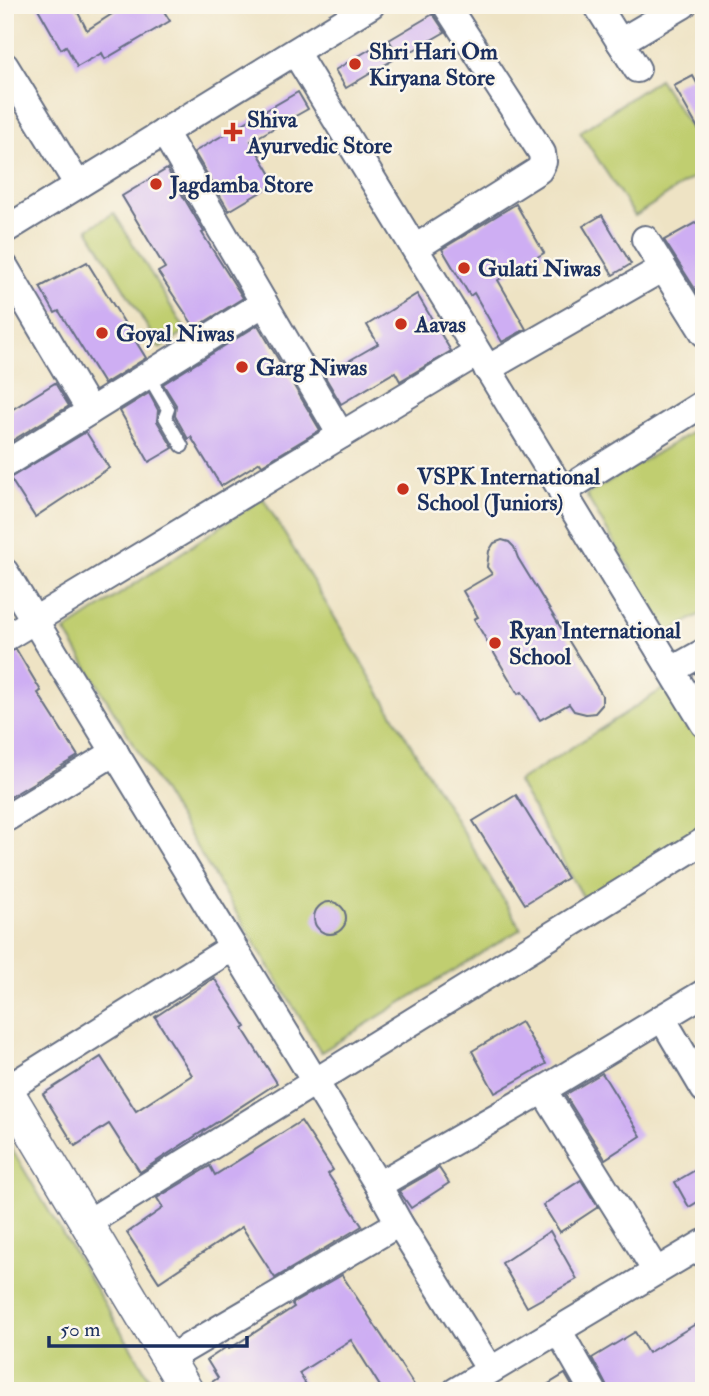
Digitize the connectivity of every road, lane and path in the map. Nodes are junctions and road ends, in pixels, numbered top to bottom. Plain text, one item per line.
1 (371, 5) edge
2 (446, 5) edge
3 (597, 5) edge
4 (683, 5) edge
5 (620, 42) junction
6 (295, 52) junction
7 (5, 66) edge
8 (637, 69) dead end
9 (164, 132) junction
10 (78, 185) junction
11 (5, 230) edge
12 (645, 239) dead end
13 (415, 248) junction
14 (5, 267) edge
15 (663, 268) junction
16 (264, 303) junction
17 (704, 333) edge
18 (482, 361) junction
19 (148, 375) junction
20 (704, 403) edge
21 (90, 411) junction
22 (341, 435) junction
23 (183, 446) dead end
24 (5, 464) edge
25 (562, 492) junction
26 (5, 572) edge
27 (34, 621) junction
28 (5, 638) edge
29 (704, 652) edge
30 (672, 670) junction
31 (704, 724) edge
32 (114, 752) junction
33 (5, 819) edge
34 (704, 841) edge
35 (233, 947) junction
36 (704, 993) edge
37 (662, 1018) junction
38 (315, 1082) junction
39 (6, 1088) edge
40 (704, 1089) edge
41 (543, 1090) junction
42 (378, 1185) junction
43 (87, 1223) junction
44 (399, 1223) junction
45 (703, 1244) edge
46 (656, 1271) junction
47 (558, 1330) junction
48 (168, 1359) junction
49 (490, 1370) junction
50 (187, 1391) edge
51 (456, 1391) edge
52 (593, 1391) edge

1 - 6 street
2 - 13 street
3 - 5 street
4 - 5 street
5 - 8 street
6 - 9 street
6 - 13 street
7 - 10 street
9 - 10 street
9 - 16 street
10 - 11 street
12 - 15 street
13 - 18 street
14 - 21 street
15 - 17 street
15 - 18 street
16 - 19 street
16 - 22 street
18 - 22 street
18 - 25 street
19 - 21 street
19 - 23 lane
20 - 25 street
21 - 24 street
22 - 27 street
25 - 30 street
26 - 27 street
27 - 28 street
27 - 32 street
29 - 30 street
30 - 31 street
32 - 33 street
32 - 35 street
34 - 38 street
35 - 38 street
35 - 39 street
36 - 37 street
37 - 40 street
37 - 41 street
38 - 42 street
38 - 43 street
39 - 43 street
41 - 42 street
41 - 46 street
42 - 44 street
43 - 48 street
44 - 48 street
44 - 49 street
45 - 46 street
46 - 47 street
47 - 49 street
47 - 52 street
48 - 50 street
49 - 51 street

